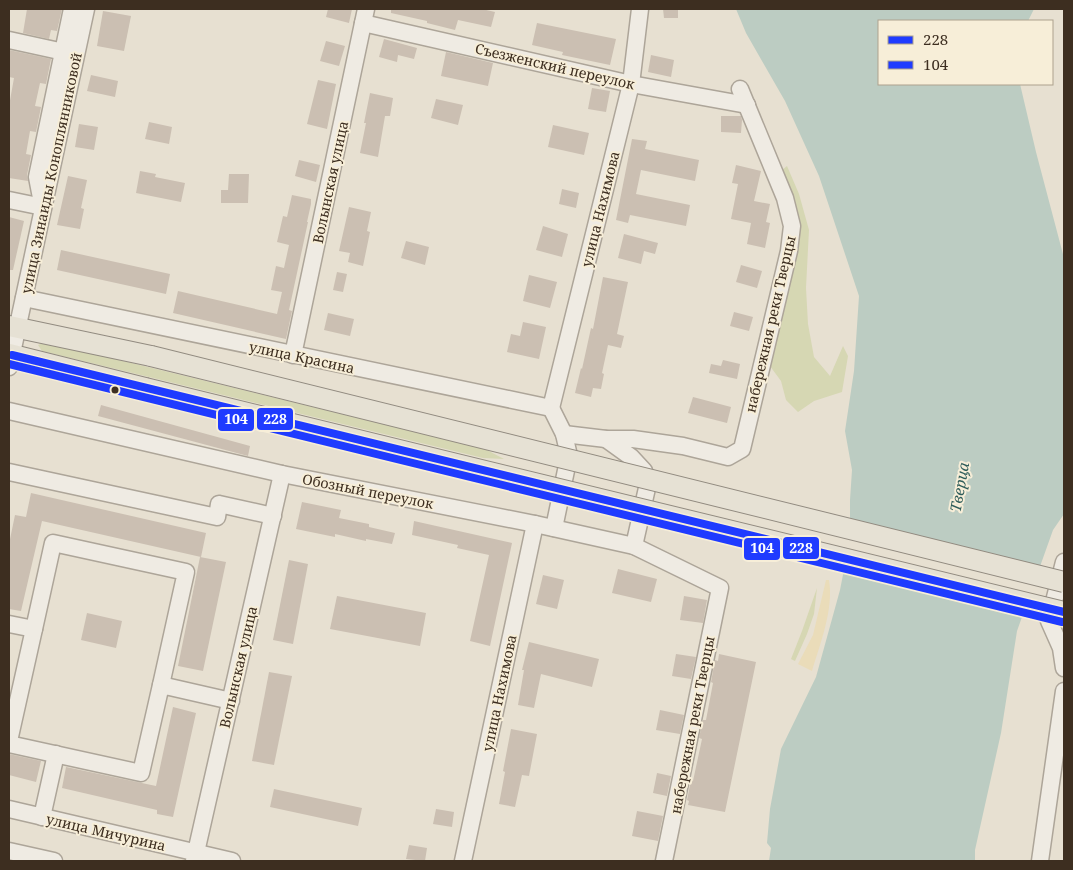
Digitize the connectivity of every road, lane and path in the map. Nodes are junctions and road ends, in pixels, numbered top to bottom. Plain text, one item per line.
1 (72, 9) edge
2 (86, 9) edge
3 (640, 9) edge
4 (365, 16) edge
5 (9, 40) edge
6 (70, 53) junction
7 (631, 84) junction
8 (740, 89) dead end
9 (747, 105) junction
10 (9, 200) edge
11 (43, 207) junction
12 (24, 298) junction
13 (13, 327) edge
14 (293, 355) junction
15 (10, 359) edge
16 (551, 408) junction
17 (9, 411) edge
18 (564, 434) junction
19 (606, 439) junction
20 (9, 472) edge
21 (282, 474) junction
22 (273, 516) junction
23 (535, 524) junction
24 (554, 528) junction
25 (634, 546) junction
26 (1064, 562) edge
27 (1064, 582) edge
28 (720, 588) joint
29 (1064, 612) edge
30 (9, 624) edge
31 (34, 629) junction
32 (1064, 668) edge
33 (161, 685) junction
34 (1064, 691) edge
35 (231, 701) junction
36 (9, 742) edge
37 (56, 754) junction
38 (9, 809) edge
39 (42, 816) junction
40 (9, 850) edge
41 (195, 857) edge
42 (54, 861) edge
43 (232, 861) edge
44 (464, 861) edge
45 (664, 861) edge
46 (1040, 861) edge

1 - 6 street
2 - 6 street, улица Зинаиды Коноплянниковой
3 - 7 street, улица Нахимова
4 - 7 street, Съезженский переулок
4 - 14 street, Волынская улица
5 - 6 street
6 - 11 street, улица Зинаиды Коноплянниковой
7 - 9 street, Съезженский переулок
7 - 16 street, улица Нахимова
8 - 9 street, набережная реки Тверцы
9 - 19 street, набережная реки Тверцы
10 - 11 street
11 - 12 street, улица Зинаиды Коноплянниковой
12 - 13 street, улица Зинаиды Коноплянниковой
12 - 14 street, улица Красина
13 - 15 street, улица Зинаиды Коноплянниковой
13 - 27 main road, bridge
14 - 16 street, улица Красина
15 - 29 main road, bridge
16 - 18 street
17 - 21 street, Обозный переулок
18 - 19 street
18 - 24 street
19 - 25 street
20 - 22 street
21 - 22 street, Волынская улица
21 - 23 street, Обозный переулок
22 - 35 street, Волынская улица
23 - 24 street, Обозный переулок
23 - 44 street, улица Нахимова
24 - 25 street, Обозный переулок
25 - 28 street, Обозный переулок
26 - 32 street
28 - 45 street, набережная реки Тверцы
30 - 31 street
31 - 33 street
31 - 36 street
33 - 35 street
33 - 37 street
34 - 46 street
35 - 41 street, Волынская улица
36 - 37 street
37 - 39 street
38 - 39 street, улица Мичурина
39 - 41 street, улица Мичурина
40 - 42 street
41 - 43 street, улица Мичурина

